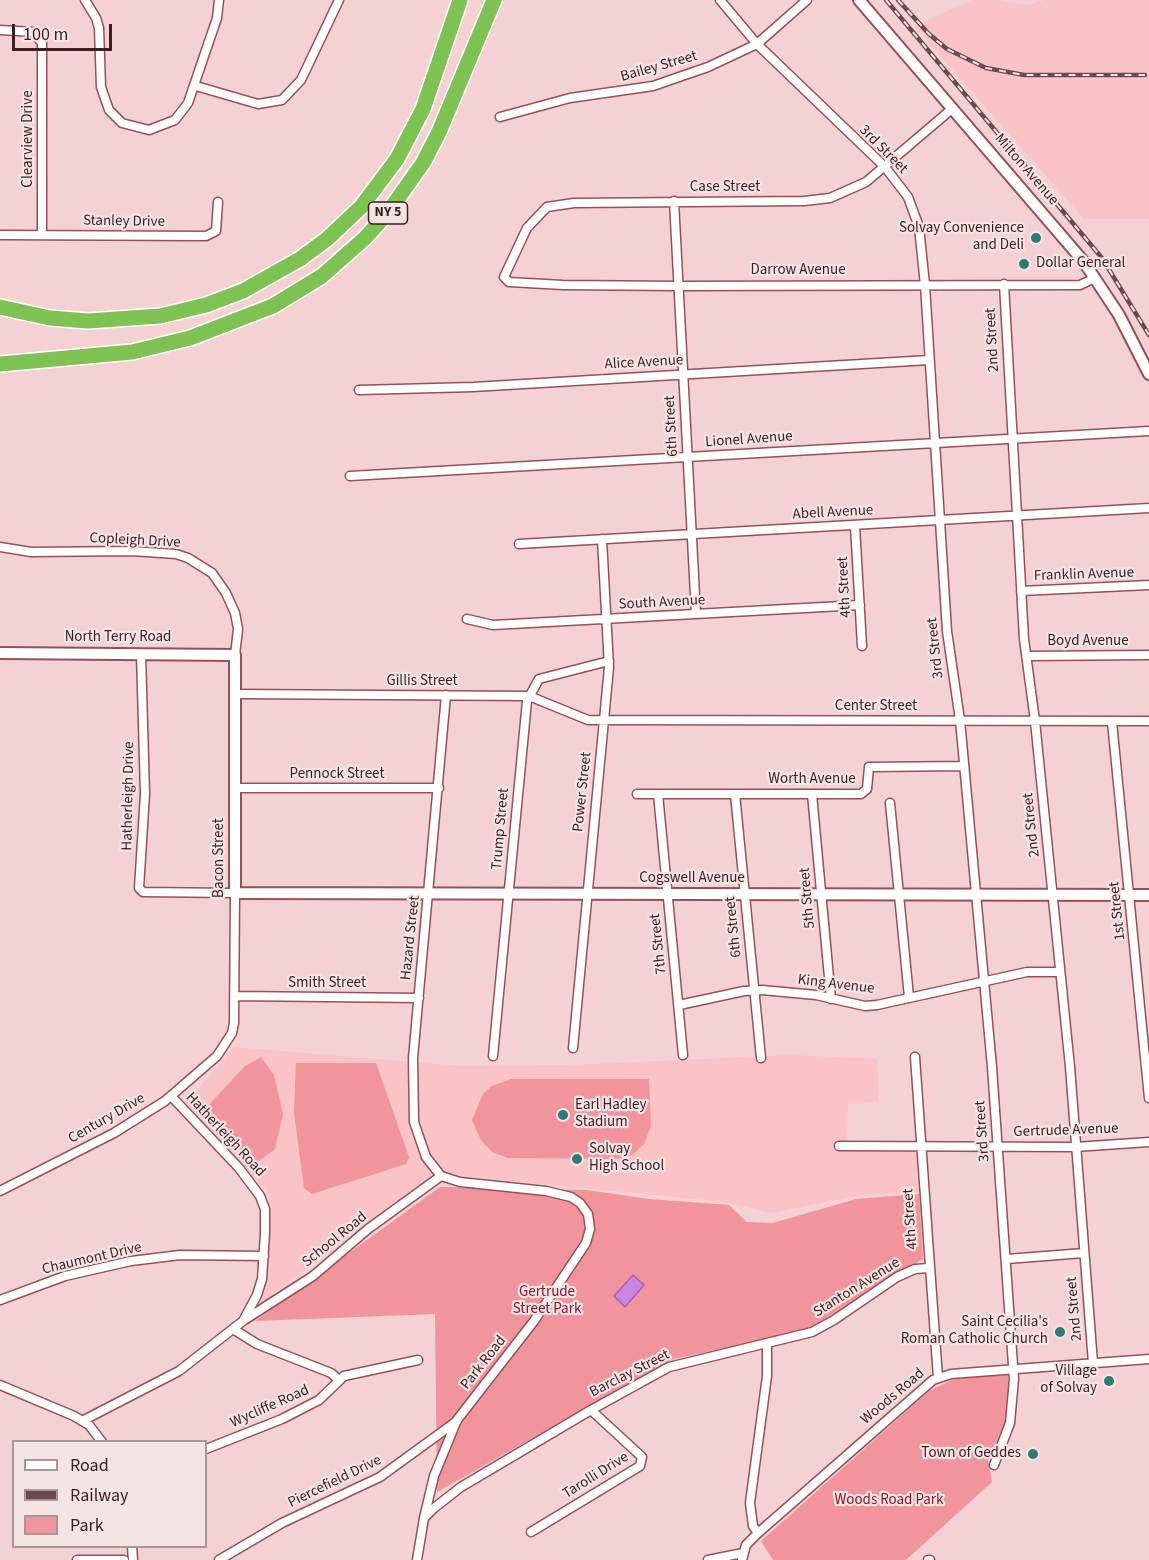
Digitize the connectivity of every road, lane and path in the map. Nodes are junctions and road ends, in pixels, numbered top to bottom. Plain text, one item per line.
1 (99, 0) edge
2 (219, 0) edge
3 (339, 0) edge
4 (460, 0) edge
5 (494, 0) edge
6 (720, 0) edge
7 (807, 0) edge
8 (859, 0) edge
9 (87, 3) edge
10 (0, 30) edge
11 (757, 44) junction
12 (196, 86) junction
13 (953, 108) junction
14 (500, 117) dead end
15 (885, 167) junction
16 (674, 201) junction
17 (218, 202) dead end
18 (0, 235) edge
19 (42, 235) junction
20 (506, 274) joint
21 (1095, 278) junction
22 (1004, 284) junction
23 (925, 285) junction
24 (678, 286) junction
25 (0, 307) edge
26 (929, 360) junction
27 (0, 364) edge
28 (1149, 374) edge
29 (683, 375) junction
30 (359, 390) dead end
31 (1149, 431) edge
32 (1013, 439) junction
33 (934, 443) junction
34 (688, 458) junction
35 (350, 476) dead end
36 (1149, 508) edge
37 (1017, 516) junction
38 (938, 520) junction
39 (855, 526) junction
40 (692, 534) junction
41 (602, 539) junction
42 (519, 544) dead end
43 (0, 547) edge
44 (1149, 585) edge
45 (1021, 591) junction
46 (860, 605) junction
47 (696, 614) junction
48 (467, 619) dead end
49 (608, 619) junction
50 (862, 646) dead end
51 (0, 652) edge
52 (141, 654) junction
53 (235, 655) junction
54 (1149, 655) edge
55 (1028, 656) junction
56 (609, 661) junction
57 (236, 694) junction
58 (446, 695) junction
59 (529, 696) junction
60 (603, 720) junction
61 (960, 720) junction
62 (1035, 721) junction
63 (1149, 721) edge
64 (1112, 722) junction
65 (964, 766) junction
66 (235, 788) junction
67 (439, 788) junction
68 (637, 794) dead end
69 (658, 794) junction
70 (735, 794) junction
71 (812, 794) junction
72 (890, 803) dead end
73 (235, 893) junction
74 (429, 894) junction
75 (508, 894) junction
76 (586, 894) junction
77 (668, 894) junction
78 (744, 894) junction
79 (821, 894) junction
80 (899, 894) junction
81 (976, 895) junction
82 (1052, 895) junction
83 (1129, 895) junction
84 (1149, 895) edge
85 (1060, 972) junction
86 (984, 983) junction
87 (754, 990) junction
88 (235, 996) junction
89 (909, 997) junction
90 (419, 998) junction
91 (831, 999) junction
92 (679, 1005) junction
93 (573, 1048) dead end
94 (683, 1055) dead end
95 (217, 1056) joint
96 (493, 1056) dead end
97 (915, 1057) dead end
98 (761, 1058) dead end
99 (171, 1096) junction
100 (1149, 1098) edge
101 (1149, 1142) edge
102 (839, 1146) dead end
103 (920, 1146) junction
104 (997, 1147) junction
105 (1075, 1147) junction
106 (441, 1176) junction
107 (0, 1191) edge
108 (1084, 1253) junction
109 (264, 1256) junction
110 (1007, 1259) junction
111 (928, 1268) junction
112 (0, 1300) edge
113 (243, 1321) junction
114 (233, 1329) junction
115 (767, 1345) junction
116 (1149, 1359) edge
117 (418, 1360) dead end
118 (1093, 1363) junction
119 (1013, 1369) junction
120 (938, 1378) junction
121 (339, 1380) junction
122 (0, 1385) edge
123 (591, 1410) junction
124 (457, 1420) junction
125 (82, 1421) junction
126 (100, 1440) edge
127 (207, 1449) edge
128 (993, 1465) dead end
129 (424, 1518) junction
130 (531, 1532) dead end
131 (758, 1533) junction
132 (742, 1556) edge
133 (77, 1560) edge
134 (124, 1560) edge
135 (219, 1560) edge
136 (417, 1560) edge
137 (708, 1560) edge

1 - 9 street
2 - 12 street
3 - 12 street
4 - 25 highway, NY 5
5 - 27 highway, NY 5
6 - 11 street, 3rd Street
7 - 11 street, Bailey Street
8 - 13 street, Milton Avenue
9 - 12 street
10 - 19 street, Clearview Drive
11 - 14 street, Bailey Street
11 - 15 street, 3rd Street
13 - 15 street, Case Street
13 - 21 street, Milton Avenue
15 - 16 street, Case Street
15 - 23 street, 3rd Street
16 - 20 street, Case Street
16 - 24 street, 6th Street
17 - 19 street, Stanley Drive
18 - 19 street, Stanley Drive
20 - 24 street, Darrow Avenue
21 - 22 street, Darrow Avenue
21 - 28 street, Milton Avenue
22 - 23 street, Darrow Avenue
22 - 32 street, 2nd Street
23 - 24 street, Darrow Avenue
23 - 26 street, 3rd Street
24 - 29 street, 6th Street
26 - 29 street, Alice Avenue
26 - 33 street, 3rd Street
29 - 30 street, Alice Avenue
29 - 34 street, 6th Street
31 - 32 street, Lionel Avenue
32 - 33 street, Lionel Avenue
32 - 37 street, 2nd Street
33 - 34 street, Lionel Avenue
33 - 38 street, 3rd Street
34 - 35 street, Lionel Avenue
34 - 40 street, 6th Street
36 - 37 street, Abell Avenue
37 - 38 street, Abell Avenue
37 - 45 street, 2nd Street
38 - 39 street, Abell Avenue
38 - 61 street, 3rd Street
39 - 40 street, Abell Avenue
39 - 46 street, 4th Street
40 - 41 street, Abell Avenue
40 - 47 street, 6th Street
41 - 42 street, Abell Avenue
41 - 49 street, Power Street
43 - 53 street, Copleigh Drive
44 - 45 street, Franklin Avenue
45 - 55 street, 2nd Street
46 - 47 street, South Avenue
46 - 50 street, 4th Street
47 - 49 street, South Avenue
48 - 49 street, South Avenue
49 - 56 street, Power Street
51 - 52 street, North Terry Road
52 - 53 street, North Terry Road
52 - 73 street, Hatherleigh Drive
53 - 57 street, Bacon Street
54 - 55 street, Boyd Avenue
55 - 62 street, 2nd Street
56 - 59 street
56 - 60 street, Power Street
57 - 58 street, Gillis Street
57 - 66 street, Bacon Street
58 - 59 street, Gillis Street
58 - 67 street, Hazard Street
59 - 60 street, Gillis Street
59 - 75 street, Trump Street
60 - 61 street, Center Street
60 - 76 street, Power Street
61 - 62 street, Center Street
61 - 65 street, 3rd Street
62 - 64 street, Center Street
62 - 82 street, 2nd Street
63 - 64 street, Center Street
64 - 83 street, 1st Street
65 - 71 street, Worth Avenue
65 - 81 street, 3rd Street
66 - 67 street, Pennock Street
66 - 73 street, Bacon Street
67 - 74 street, Hazard Street
68 - 69 street, Worth Avenue
69 - 70 street, Worth Avenue
69 - 77 street, 7th Street
70 - 71 street, Worth Avenue
70 - 78 street, 6th Street
71 - 79 street, 5th Street
72 - 80 street
73 - 74 street, Cogswell Avenue
73 - 88 street, Bacon Street
74 - 75 street, Cogswell Avenue
74 - 90 street, Hazard Street
75 - 76 street, Cogswell Avenue
75 - 96 street, Trump Street
76 - 77 street, Cogswell Avenue
76 - 93 street, Power Street
77 - 78 street, Cogswell Avenue
77 - 92 street, 7th Street
78 - 79 street, Cogswell Avenue
78 - 87 street, 6th Street
79 - 80 street, Cogswell Avenue
79 - 91 street, 5th Street
80 - 81 street, Cogswell Avenue
80 - 89 street
81 - 82 street, Cogswell Avenue
81 - 86 street, 3rd Street
82 - 83 street, Cogswell Avenue
82 - 85 street, 2nd Street
83 - 84 street, Cogswell Avenue
83 - 100 street, 1st Street
85 - 86 street, King Avenue
85 - 105 street, 2nd Street
86 - 89 street, King Avenue
86 - 104 street, 3rd Street
87 - 91 street, King Avenue
87 - 92 street, King Avenue
87 - 98 street, 6th Street
88 - 90 street, Smith Street
88 - 95 street, Bacon Street
89 - 91 street, King Avenue
90 - 106 street, Hazard Street
92 - 94 street, 7th Street
95 - 99 street, Century Drive
97 - 103 street, 4th Street
99 - 107 street, Century Drive
99 - 109 street, Hatherleigh Road
101 - 105 street, Gertrude Avenue
102 - 103 street, Gertrude Avenue
103 - 104 street, Gertrude Avenue
103 - 111 street, 4th Street
104 - 105 street, Gertrude Avenue
104 - 110 street, 3rd Street
105 - 108 street, 2nd Street
106 - 113 street, School Road
106 - 124 street, Park Road
108 - 110 street
108 - 118 street, 2nd Street
109 - 112 street, Chaumont Drive
109 - 113 street, Hatherleigh Road
110 - 119 street, 3rd Street
111 - 115 street, Stanton Avenue
111 - 120 street, 4th Street
113 - 114 street, Hatherleigh Road
114 - 121 street, Wycliffe Road
114 - 125 street, Hatherleigh Road
115 - 123 street, Barclay Street
115 - 131 street
116 - 118 street, Woods Road
117 - 121 street, Wycliffe Road
118 - 119 street, Woods Road
119 - 120 street, Woods Road
119 - 128 street, 3rd Street
120 - 131 street, Woods Road
121 - 127 street, Wycliffe Road
122 - 125 street
123 - 129 street, Barclay Street
123 - 130 street, Tarolli Drive
124 - 129 street, Park Road
124 - 135 street, Piercefield Drive
125 - 126 street
129 - 136 street
131 - 132 street, Woods Road
132 - 137 street
133 - 134 street

